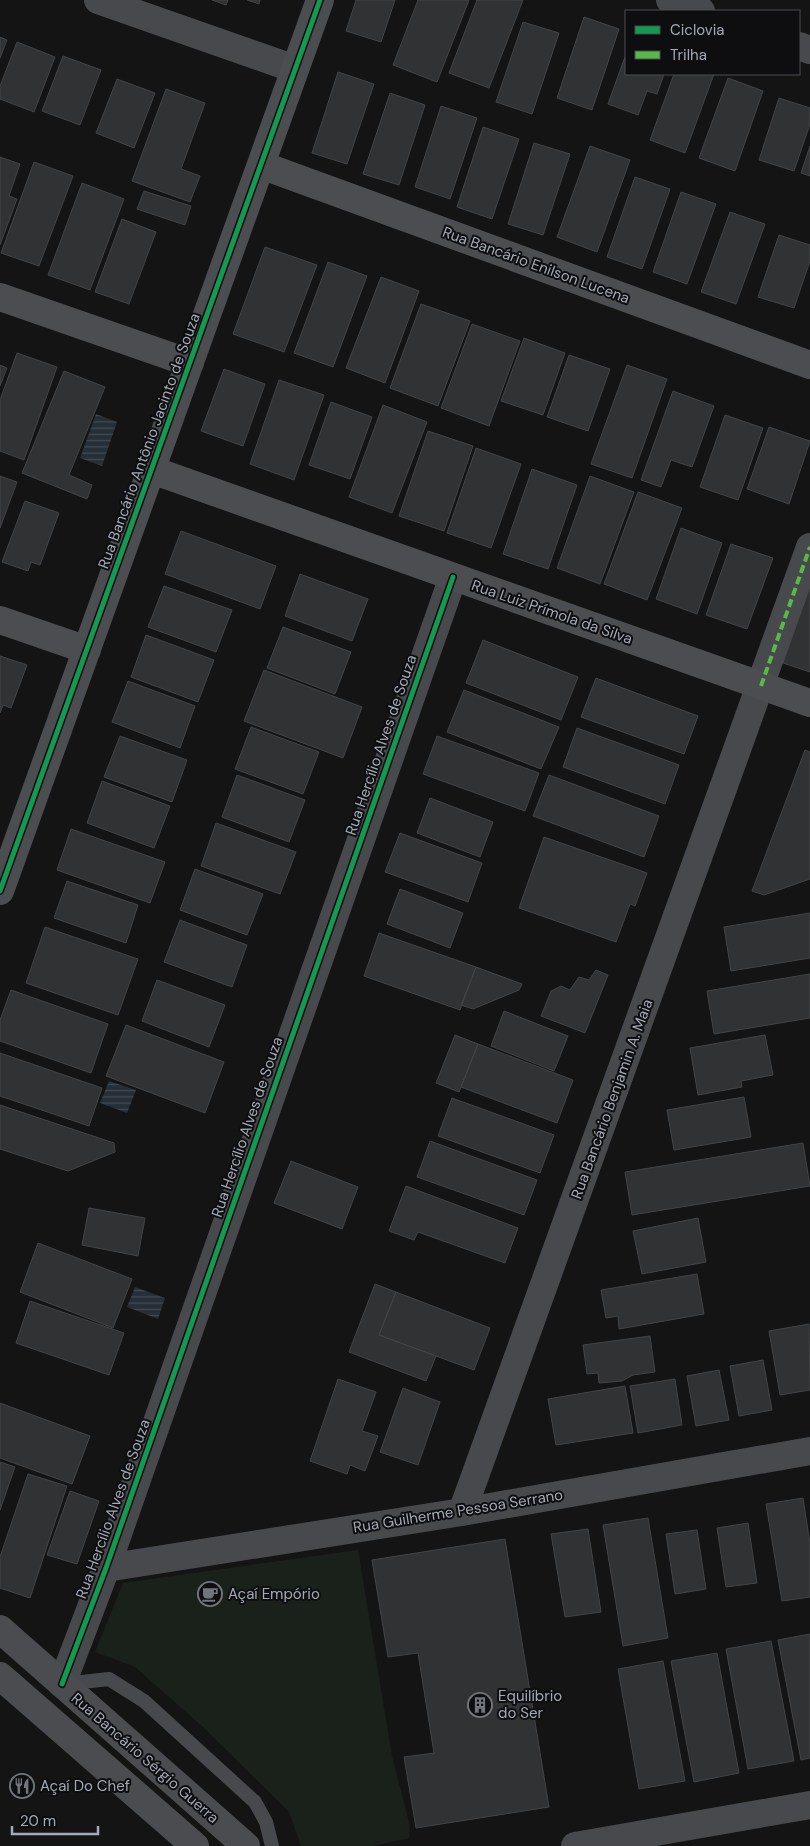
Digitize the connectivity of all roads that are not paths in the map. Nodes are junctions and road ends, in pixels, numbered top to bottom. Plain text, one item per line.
1 (98, 0) edge
2 (320, 0) edge
3 (670, 0) edge
4 (698, 10) edge
5 (295, 69) junction
6 (261, 165) junction
7 (0, 297) edge
8 (190, 363) junction
9 (810, 365) edge
10 (152, 470) junction
11 (810, 547) edge
12 (453, 577) junction
13 (0, 620) edge
14 (88, 650) junction
15 (761, 686) junction
16 (810, 703) edge
17 (0, 891) edge
18 (810, 1451) edge
19 (462, 1512) junction
20 (106, 1568) junction
21 (0, 1629) edge
22 (0, 1676) edge
23 (62, 1684) junction
24 (810, 1805) edge
25 (195, 1846) edge
26 (246, 1846) edge
27 (272, 1846) edge
28 (575, 1846) edge

1 - 5 street
2 - 5 street, Rua Bancário Antônio Jacinto de Souza
3 - 4 street
5 - 6 street, Rua Bancário Antônio Jacinto de Souza
6 - 8 street, Rua Bancário Antônio Jacinto de Souza
6 - 9 street, Rua Bancário Enilson Lucena
7 - 8 street
8 - 10 street, Rua Bancário Antônio Jacinto de Souza
10 - 12 street, Rua Luiz Prímola da Silva
10 - 14 street, Rua Bancário Antônio Jacinto de Souza
11 - 15 street, Rua Bancário Benjamin A. Maia
12 - 15 street, Rua Luiz Prímola da Silva
12 - 20 street, Rua Hercílio Alves de Souza
13 - 14 street
14 - 17 street, Rua Bancário Antônio Jacinto de Souza
15 - 16 street, Rua Luiz Prímola da Silva
15 - 19 street, Rua Bancário Benjamin A. Maia
18 - 19 street, Rua Guilherme Pessoa Serrano
19 - 20 street, Rua Guilherme Pessoa Serrano
20 - 23 street, Rua Hercílio Alves de Souza
21 - 23 main road, Rua Bancário Sérgio Guerra
22 - 25 main road
23 - 26 main road, Rua Bancário Sérgio Guerra
23 - 27 lane
24 - 28 street

